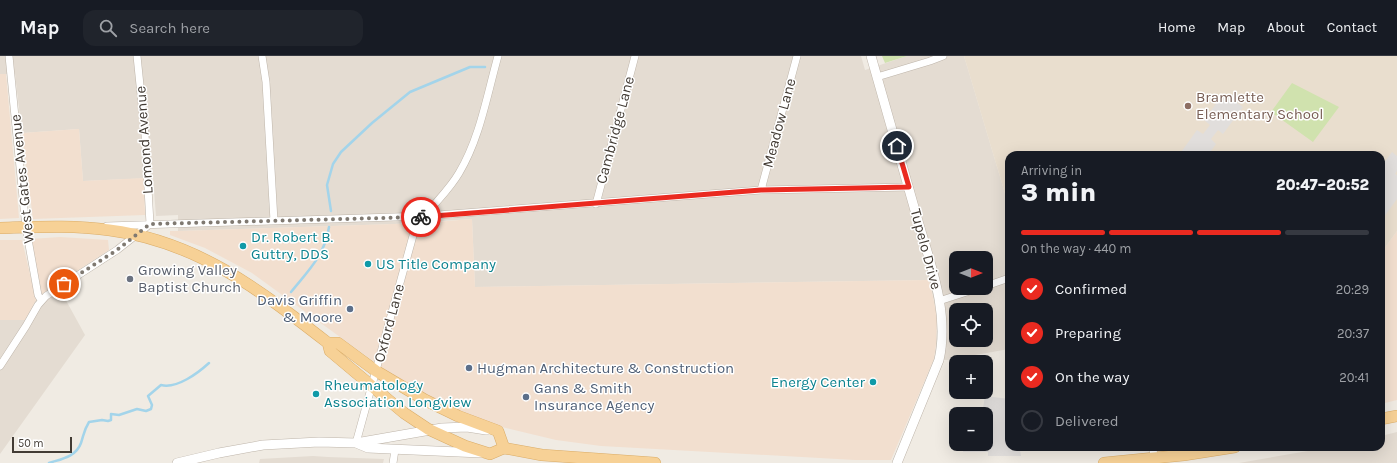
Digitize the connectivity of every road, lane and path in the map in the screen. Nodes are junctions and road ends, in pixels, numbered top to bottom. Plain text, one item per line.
1 (9, 56) edge
2 (137, 56) edge
3 (262, 56) edge
4 (498, 56) edge
5 (635, 56) edge
6 (797, 56) edge
7 (871, 56) edge
8 (943, 56) edge
9 (877, 77) junction
10 (909, 187) junction
11 (761, 190) junction
12 (596, 204) junction
13 (425, 216) junction
14 (274, 221) junction
15 (150, 224) junction
16 (77, 227) junction
17 (0, 228) edge
18 (26, 228) junction
19 (136, 234) junction
20 (1005, 279) edge
21 (993, 284) edge
22 (957, 295) edge
23 (42, 300) junction
24 (939, 301) junction
25 (328, 343) junction
26 (0, 366) edge
27 (376, 371) junction
28 (371, 386) junction
29 (1397, 416) edge
30 (1385, 418) edge
31 (428, 430) junction
32 (498, 432) junction
33 (356, 443) junction
34 (504, 448) junction
35 (395, 450) junction
36 (1170, 451) edge
37 (1154, 452) edge
38 (490, 454) junction
39 (177, 463) edge
40 (394, 463) edge
41 (655, 463) edge
42 (897, 463) edge
43 (1104, 463) edge

1 - 18 street, West Gates Avenue
2 - 15 street, Lomond Avenue
3 - 14 street
4 - 13 street, Oxford Lane
5 - 12 street, Cambridge Lane
6 - 11 street, Meadow Lane
7 - 9 street, Tupelo Drive
8 - 9 street
9 - 10 street, Tupelo Drive
10 - 11 street
10 - 24 street, Tupelo Drive
11 - 12 street
12 - 13 street
13 - 14 street
13 - 27 street, Oxford Lane
14 - 15 street
15 - 16 street
15 - 19 street
16 - 18 main road
16 - 19 main road
17 - 18 main road
18 - 23 street, West Gates Avenue
19 - 23 street
19 - 25 main road
20 - 21 street
22 - 24 street
23 - 26 street
24 - 42 street, Tupelo Drive
25 - 27 main road
25 - 28 main road
27 - 28 street, Oxford Lane
27 - 32 main road
28 - 31 main road
28 - 33 street, Oxford Lane
29 - 30 main road
31 - 32 street
31 - 33 street
31 - 38 main road
32 - 34 main road
33 - 35 street
33 - 39 street
34 - 38 main road
34 - 41 main road
35 - 38 street
35 - 40 street
36 - 37 main road
37 - 43 main road

